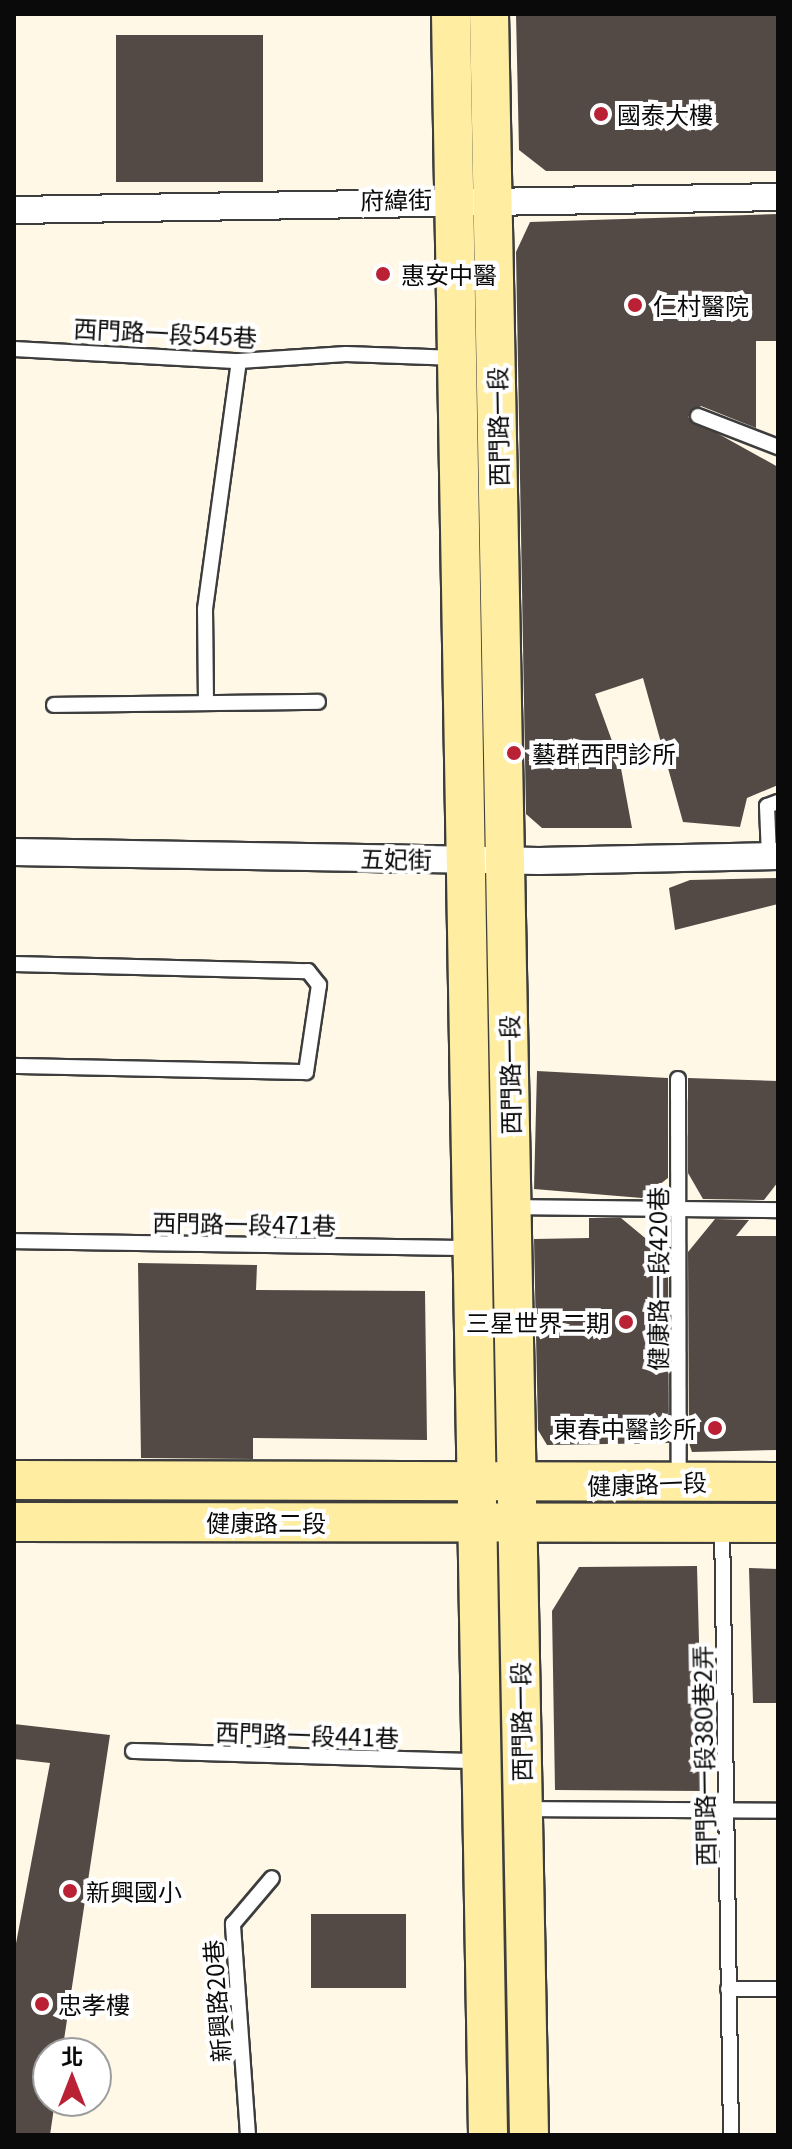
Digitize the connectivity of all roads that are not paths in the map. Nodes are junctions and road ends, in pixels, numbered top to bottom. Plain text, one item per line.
1 (451, 14) edge
2 (489, 14) edge
3 (454, 197) junction
4 (492, 197) junction
5 (778, 197) edge
6 (14, 210) edge
7 (14, 349) edge
8 (457, 358) junction
9 (239, 361) junction
10 (698, 416) dead end
11 (778, 447) edge
12 (318, 702) dead end
13 (206, 703) junction
14 (54, 705) dead end
15 (778, 802) edge
16 (14, 852) edge
17 (774, 856) edge
18 (466, 860) junction
19 (505, 860) junction
20 (14, 964) edge
21 (14, 1066) edge
22 (678, 1079) dead end
23 (511, 1207) junction
24 (680, 1208) junction
25 (778, 1210) edge
26 (14, 1241) edge
27 (473, 1248) junction
28 (14, 1480) edge
29 (679, 1480) junction
30 (778, 1482) edge
31 (477, 1484) junction
32 (516, 1485) junction
33 (14, 1522) edge
34 (722, 1522) junction
35 (778, 1523) edge
36 (478, 1524) junction
37 (517, 1525) junction
38 (133, 1751) dead end
39 (481, 1761) junction
40 (522, 1809) junction
41 (726, 1811) junction
42 (778, 1811) edge
43 (272, 1878) dead end
44 (728, 1989) junction
45 (778, 1989) edge
46 (248, 2135) edge
47 (488, 2135) edge
48 (529, 2135) edge
49 (731, 2135) edge

1 - 3 street, 西門路一段
2 - 4 street, 西門路一段
3 - 4 street, 府緯街
3 - 6 street, 府緯街
3 - 8 street, 西門路一段
4 - 5 street, 府緯街
4 - 19 street, 西門路一段
7 - 9 lane, 西門路一段545巷
8 - 9 lane, 西門路一段545巷
8 - 18 street, 西門路一段
9 - 13 lane
10 - 11 lane
12 - 13 lane
13 - 14 lane
15 - 17 lane
16 - 18 street, 五妃街
17 - 19 street, 五妃街
18 - 19 street, 五妃街
18 - 27 street, 西門路一段
19 - 23 street, 西門路一段
20 - 21 lane
22 - 24 lane, 健康路一段420巷
23 - 24 lane
23 - 32 street, 西門路一段
24 - 25 lane
24 - 29 lane, 健康路一段420巷
26 - 27 lane, 西門路一段471巷
27 - 31 street, 西門路一段
28 - 31 street, 健康路二段
29 - 30 street, 健康路一段
29 - 32 street, 健康路一段
31 - 32 street, 健康路二段
31 - 36 street, 西門路一段
32 - 37 street, 西門路一段
33 - 36 street, 健康路二段
34 - 35 street, 健康路一段
34 - 37 street, 健康路一段
34 - 41 lane, 西門路一段380巷2弄
36 - 37 street, 健康路二段
36 - 39 street, 西門路一段
37 - 40 street, 西門路一段
38 - 39 lane, 西門路一段441巷
39 - 47 street, 西門路一段
40 - 41 lane
40 - 48 street, 西門路一段
41 - 42 lane
41 - 44 lane, 西門路一段380巷2弄
43 - 46 lane, 新興路20巷
44 - 45 lane
44 - 49 lane, 西門路一段380巷2弄

